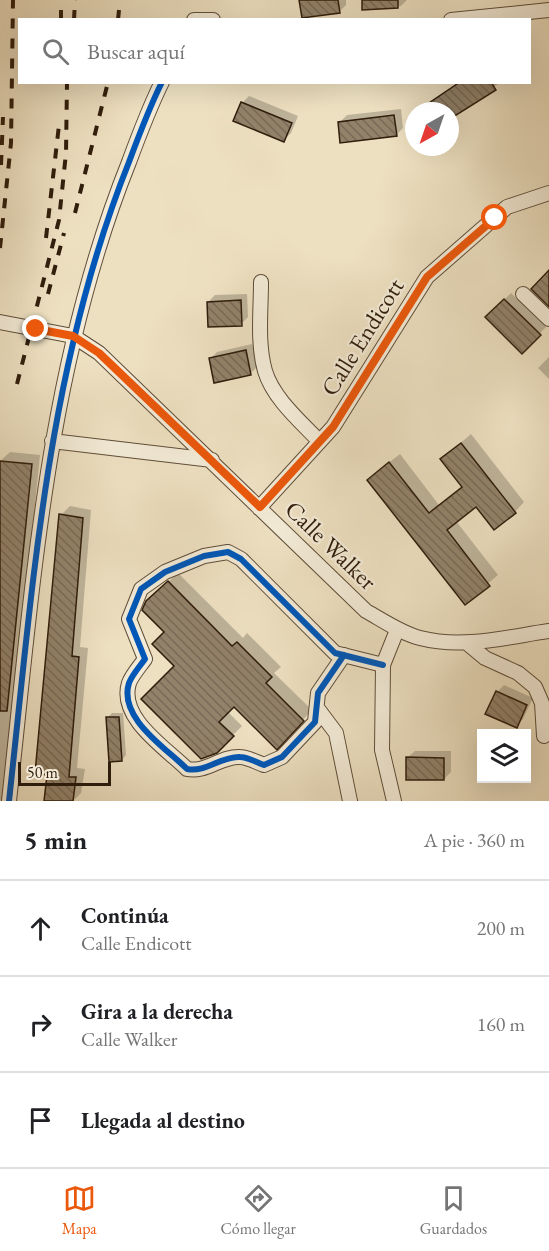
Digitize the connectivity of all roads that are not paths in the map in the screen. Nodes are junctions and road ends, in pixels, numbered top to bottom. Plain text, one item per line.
1 (488, 0) edge
2 (549, 10) edge
3 (490, 14) junction
4 (464, 18) edge
5 (161, 84) edge
6 (549, 194) edge
7 (261, 282) dead end
8 (523, 294) dead end
9 (549, 319) edge
10 (0, 322) edge
11 (73, 336) junction
12 (52, 441) junction
13 (319, 441) junction
14 (212, 460) junction
15 (260, 507) junction
16 (398, 630) junction
17 (549, 631) edge
18 (467, 643) junction
19 (344, 655) junction
20 (383, 665) junction
21 (318, 709) junction
22 (544, 736) dead end
23 (9, 801) edge
24 (350, 801) edge
25 (394, 801) edge

1 - 3 street
2 - 3 street
3 - 4 street
5 - 11 street
6 - 13 street, Calle Endicott
7 - 13 street
8 - 9 street
10 - 11 street, Calle Walker
11 - 12 street
11 - 14 street, Calle Walker
12 - 14 street
12 - 23 street
13 - 15 street, Calle Endicott
14 - 15 street, Calle Walker
15 - 16 street, Calle Walker
16 - 18 street, Calle Walker
16 - 20 street
17 - 18 street, Calle Walker
18 - 22 street
19 - 20 street
19 - 21 street
19 - 21 street
20 - 25 street
21 - 24 street

